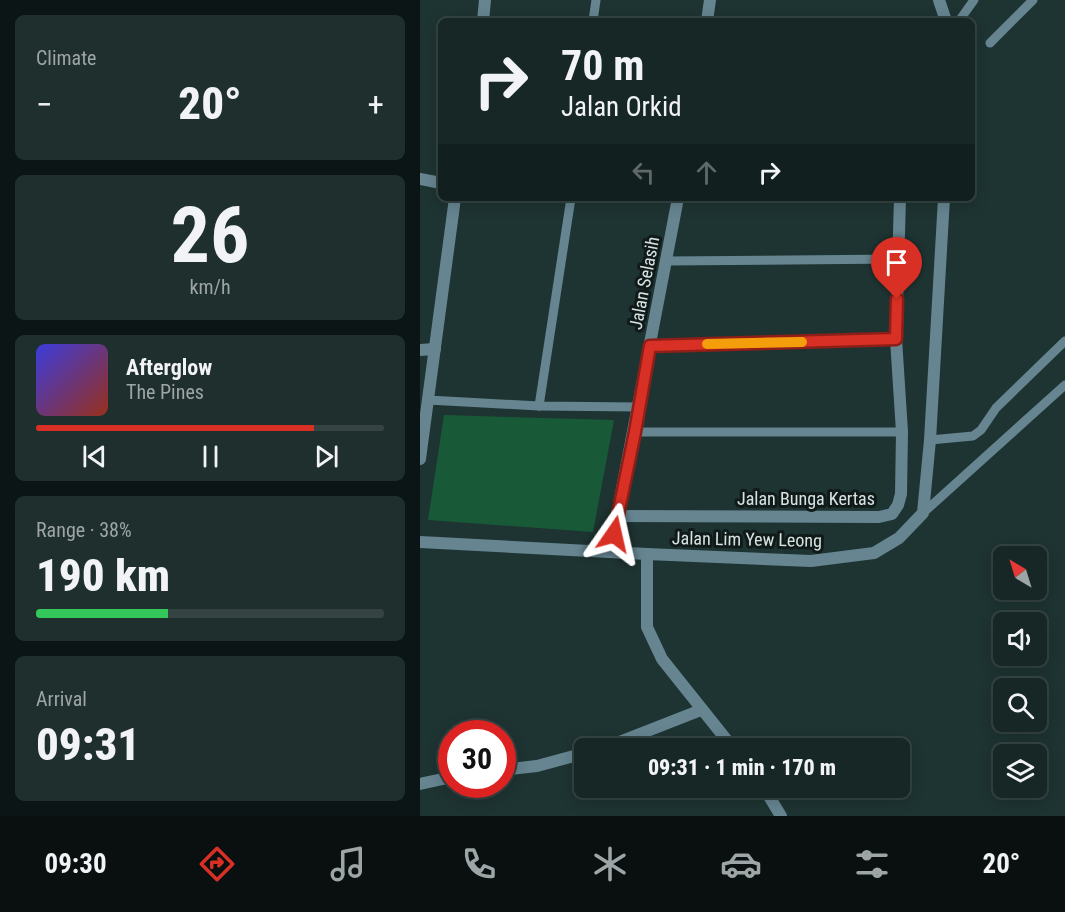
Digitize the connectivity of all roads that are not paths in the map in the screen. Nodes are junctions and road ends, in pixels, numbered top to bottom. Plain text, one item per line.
1 (485, 0) edge
2 (596, 0) edge
3 (710, 0) edge
4 (939, 0) edge
5 (974, 0) edge
6 (1033, 0) edge
7 (483, 18) edge
8 (593, 18) edge
9 (707, 18) edge
10 (945, 18) edge
11 (961, 18) edge
12 (990, 44) dead end
13 (420, 179) edge
14 (438, 182) edge
15 (455, 201) edge
16 (571, 201) edge
17 (677, 201) edge
18 (900, 201) edge
19 (944, 201) edge
20 (898, 259) junction
21 (666, 261) junction
22 (896, 339) junction
23 (1065, 342) edge
24 (650, 346) junction
25 (435, 349) junction
26 (420, 350) edge
27 (1065, 385) edge
28 (428, 400) junction
29 (539, 406) junction
30 (638, 407) junction
31 (635, 432) junction
32 (902, 432) junction
33 (930, 440) junction
34 (420, 459) edge
35 (923, 513) junction
36 (617, 516) junction
37 (420, 542) edge
38 (610, 551) junction
39 (647, 554) junction
40 (701, 710) junction
41 (630, 738) edge
42 (725, 738) edge
43 (574, 756) edge
44 (516, 768) edge
45 (438, 780) edge
46 (420, 784) edge
47 (770, 798) edge
48 (781, 816) edge

1 - 7 street
2 - 8 lane
3 - 9 street
4 - 10 street
5 - 11 lane
6 - 12 lane
13 - 14 street
15 - 25 street
16 - 29 lane
17 - 21 street, Jalan Selasih
18 - 20 street, Jalan Bunga Kertas
19 - 33 street
20 - 21 lane
20 - 22 street, Jalan Bunga Kertas
21 - 24 street, Jalan Selasih
22 - 24 street
22 - 32 street, Jalan Bunga Kertas
23 - 33 lane
24 - 30 street, Jalan Selasih
25 - 26 street
25 - 28 street
27 - 35 lane
28 - 29 lane
28 - 34 street
29 - 30 lane
30 - 31 street, Jalan Selasih
31 - 32 lane
31 - 36 street, Jalan Selasih
32 - 36 street, Jalan Bunga Kertas
33 - 35 street
35 - 39 street, Jalan Lim Yew Leong
36 - 38 street, Jalan Selasih
37 - 38 street, Jalan Lim Yew Leong
38 - 39 street, Jalan Lim Yew Leong
39 - 40 street
40 - 41 street
40 - 42 street
43 - 44 street
45 - 46 street
47 - 48 street

